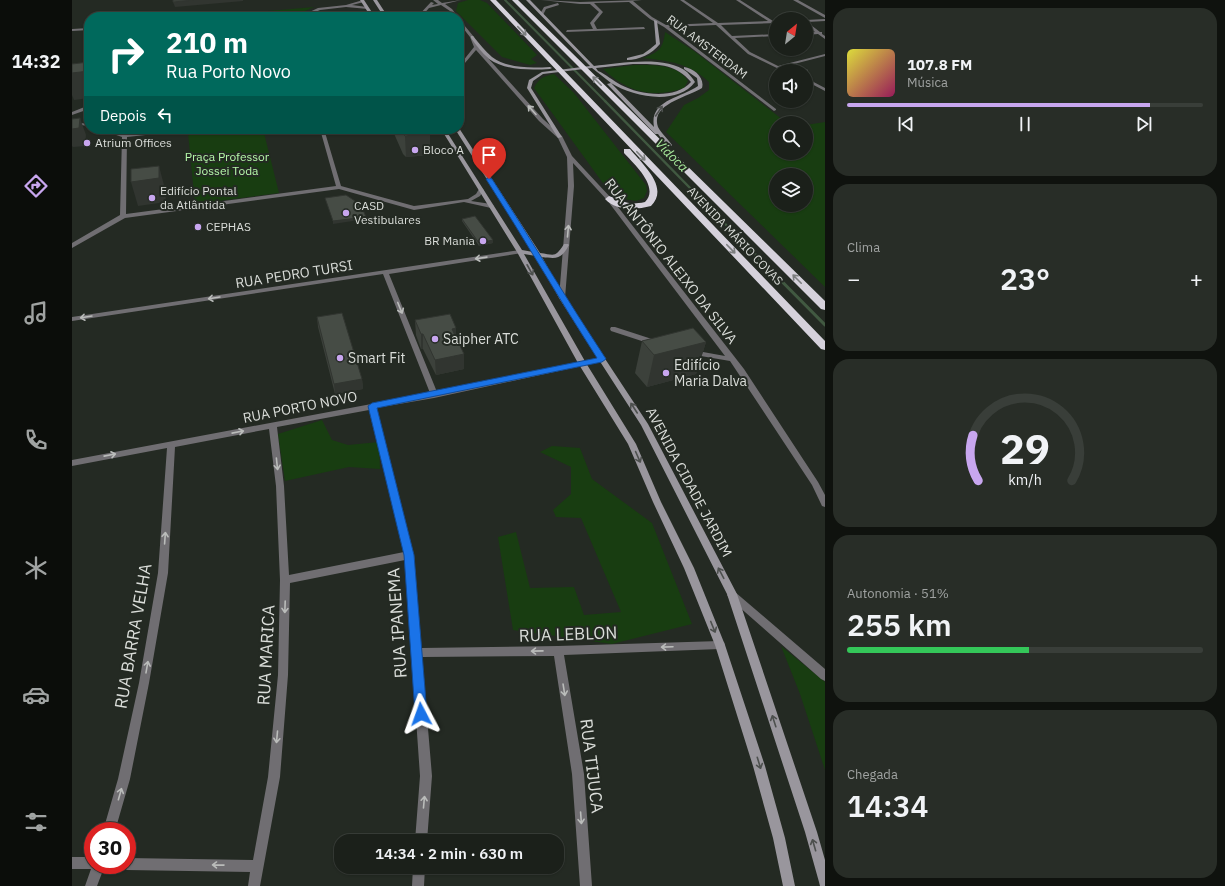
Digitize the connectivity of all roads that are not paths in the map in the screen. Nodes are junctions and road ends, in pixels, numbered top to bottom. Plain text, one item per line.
1 (375, 0) edge
2 (434, 0) edge
3 (459, 0) edge
4 (487, 0) edge
5 (515, 0) edge
6 (528, 0) edge
7 (543, 0) edge
8 (629, 0) edge
9 (640, 0) edge
10 (682, 0) edge
11 (738, 0) edge
12 (795, 0) edge
13 (363, 1) edge
14 (494, 1) edge
15 (565, 2) junction
16 (590, 2) junction
17 (442, 4) junction
18 (346, 6) junction
19 (429, 7) junction
20 (367, 8) junction
21 (451, 10) joint
22 (313, 12) edge
23 (370, 12) edge
24 (383, 12) edge
25 (424, 12) edge
26 (542, 14) junction
27 (825, 17) edge
28 (769, 19) edge
29 (825, 20) edge
30 (655, 21) junction
31 (813, 21) edge
32 (769, 22) edge
33 (717, 24) junction
34 (665, 26) junction
35 (464, 27) edge
36 (644, 28) dead end
37 (813, 28) edge
38 (84, 29) edge
39 (72, 30) edge
40 (596, 30) junction
41 (567, 31) dead end
42 (813, 33) edge
43 (819, 33) junction
44 (825, 33) edge
45 (769, 35) edge
46 (472, 37) junction
47 (732, 37) junction
48 (825, 38) edge
49 (476, 47) junction
50 (825, 55) edge
51 (617, 61) junction
52 (464, 63) edge
53 (772, 64) edge
54 (790, 64) edge
55 (598, 72) junction
56 (813, 80) edge
57 (825, 90) edge
58 (595, 108) junction
59 (84, 110) edge
60 (774, 110) dead end
61 (81, 112) junction
62 (72, 114) edge
63 (72, 123) edge
64 (84, 123) edge
65 (84, 125) edge
66 (118, 134) edge
67 (144, 134) edge
68 (323, 134) edge
69 (446, 134) edge
70 (460, 134) edge
71 (125, 136) junction
72 (560, 137) junction
73 (669, 145) junction
74 (570, 157) junction
75 (695, 177) junction
76 (339, 188) junction
77 (481, 190) junction
78 (609, 199) junction
79 (460, 202) junction
80 (491, 206) junction
81 (123, 216) junction
82 (566, 245) junction
83 (72, 246) edge
84 (520, 252) junction
85 (538, 255) junction
86 (385, 272) junction
87 (562, 298) junction
88 (825, 307) edge
89 (72, 320) edge
90 (613, 329) dead end
91 (661, 345) edge
92 (825, 347) edge
93 (682, 350) edge
94 (602, 359) junction
95 (731, 359) junction
96 (582, 363) junction
97 (434, 394) junction
98 (372, 406) junction
99 (273, 425) junction
100 (171, 444) junction
101 (72, 463) edge
102 (825, 504) edge
103 (409, 555) junction
104 (286, 580) junction
105 (732, 594) junction
106 (720, 645) junction
107 (558, 651) junction
108 (416, 653) junction
109 (825, 676) edge
110 (112, 822) edge
111 (422, 834) edge
112 (72, 863) edge
113 (84, 863) edge
114 (136, 864) edge
115 (258, 866) junction
116 (96, 874) edge
117 (419, 874) edge
118 (825, 882) edge
119 (92, 886) edge
120 (254, 886) edge
121 (418, 886) edge
122 (586, 886) edge
123 (789, 886) edge

1 - 24 main road
2 - 17 street
2 - 19 street
3 - 17 street
3 - 21 street
4 - 14 highway
75 -> 5 highway, AVENIDA MÁRIO COVAS
6 - 26 main road
7 - 15 street
8 - 9 street
8 - 16 street
8 - 30 street, RUA AMSTERDAM
10 - 33 street
11 - 28 street
12 - 27 street
13 - 18 street
13 - 20 main road
14 -> 58 highway, AVENIDA MÁRIO COVAS
15 - 16 street
15 - 26 street
16 - 40 street
17 - 19 street
17 - 21 street
18 - 20 street
18 - 22 street
19 - 25 street
20 - 23 main road
26 - 55 main road
29 - 31 street
30 - 34 street, RUA AMSTERDAM
30 - 51 main road
32 - 33 street
33 - 34 street
33 - 47 street
34 - 60 street, RUA AMSTERDAM
35 - 46 street
36 - 40 street
37 - 43 street
38 - 39 street
40 - 41 street
42 - 43 street
43 - 44 street
43 - 48 street
45 - 47 street
46 - 49 street
46 - 51 main road
47 - 53 street
49 - 52 street
72 -> 49 street
50 - 54 street
73 -> 51 main road
55 - 72 main road
55 - 73 main road
56 - 57 street
58 - 78 highway
58 -> 92 highway, AVENIDA MÁRIO COVAS
59 - 61 street
61 - 62 street
61 - 64 street
63 - 65 street
66 - 71 street
67 - 71 street
68 - 76 street
69 - 77 main road
70 - 85 main road, AVENIDA CIDADE JARDIM
71 - 81 street
72 - 74 street
73 - 75 highway
74 - 78 street, RUA ANTÔNIO ALEIXO DA SILVA
82 -> 74 street
88 -> 75 highway, AVENIDA MÁRIO COVAS
76 - 79 street
76 - 81 street
77 - 79 street
77 - 80 main road
78 - 95 street, RUA ANTÔNIO ALEIXO DA SILVA
79 - 80 street
80 - 84 main road
81 - 83 street
82 - 85 main road
82 - 87 street
84 - 85 main road
84 -> 86 street, RUA PEDRO TURSI
84 -> 96 main road
85 - 87 main road, AVENIDA CIDADE JARDIM
86 -> 89 street, RUA PEDRO TURSI
86 -> 97 street
87 - 94 main road, AVENIDA CIDADE JARDIM
90 - 91 street
93 - 95 street
94 - 96 street, RUA PORTO NOVO
105 -> 94 main road, AVENIDA CIDADE JARDIM
95 - 102 street, RUA ANTÔNIO ALEIXO DA SILVA
96 - 97 street, RUA PORTO NOVO
96 -> 106 main road
97 - 98 street, RUA PORTO NOVO
98 - 99 street, RUA PORTO NOVO
98 - 103 street, RUA IPANEMA
100 -> 99 street, RUA PORTO NOVO
99 -> 104 street, RUA MARICA
101 -> 100 street, RUA PORTO NOVO
110 -> 100 street, RUA BARRA VELHA
103 - 104 street
103 - 108 street, RUA IPANEMA
104 -> 115 street, RUA MARICA
105 - 109 street
118 -> 105 main road, AVENIDA CIDADE JARDIM
106 -> 107 street, RUA LEBLON
106 -> 123 main road
107 -> 108 street, RUA LEBLON
107 -> 122 street, RUA TIJUCA
111 -> 108 street, RUA IPANEMA
112 - 113 street
115 -> 114 street
115 - 120 street, RUA MARICA
116 - 119 street
117 - 121 street

